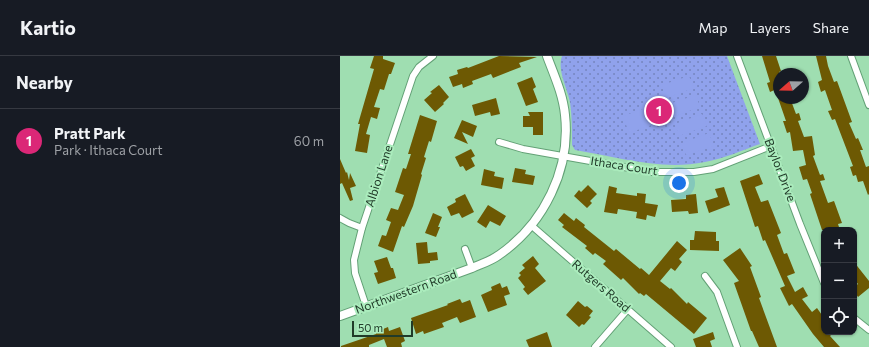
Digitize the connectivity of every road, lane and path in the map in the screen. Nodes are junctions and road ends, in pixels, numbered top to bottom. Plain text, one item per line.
1 (433, 56) edge
2 (547, 56) edge
3 (738, 56) edge
4 (851, 56) edge
5 (869, 105) edge
6 (499, 142) dead end
7 (771, 146) junction
8 (563, 156) junction
9 (340, 218) edge
10 (532, 226) junction
11 (362, 228) junction
12 (465, 249) dead end
13 (472, 268) junction
14 (704, 276) dead end
15 (821, 276) edge
16 (366, 306) junction
17 (628, 310) junction
18 (340, 316) edge
19 (857, 320) edge
20 (869, 330) edge
21 (595, 347) edge
22 (670, 347) edge
23 (737, 347) edge

1 - 11 street, Albion Lane
2 - 8 street, Northwestern Road
3 - 7 street, Baylor Drive
4 - 5 street
6 - 8 street, Ithaca Court
7 - 8 street, Ithaca Court
7 - 15 street, Baylor Drive
8 - 10 street, Northwestern Road
9 - 11 street
10 - 13 street, Northwestern Road
10 - 17 street, Rutgers Road
11 - 16 street, Albion Lane
12 - 13 street, Northwestern Road
13 - 16 street, Northwestern Road
14 - 23 street
16 - 18 street, Northwestern Road
17 - 21 street
17 - 22 street, Rutgers Road
19 - 20 street

